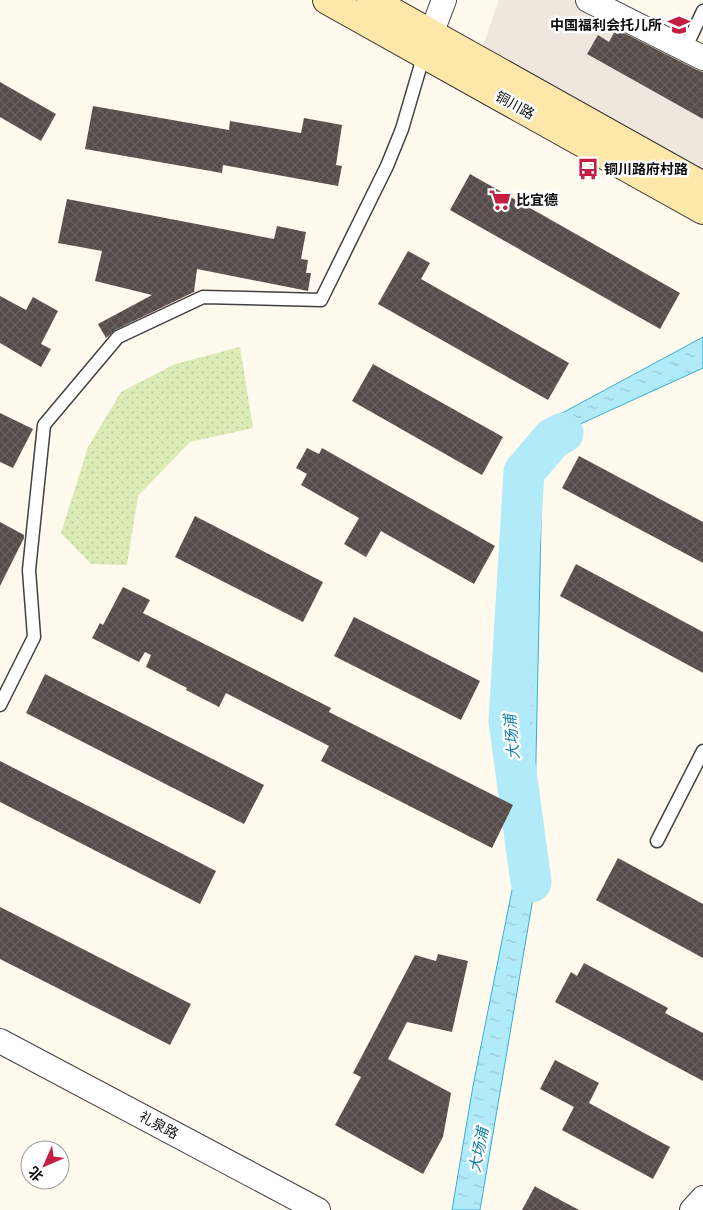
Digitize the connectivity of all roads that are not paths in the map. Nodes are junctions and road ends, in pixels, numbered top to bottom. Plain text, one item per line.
1 (327, 0) edge
2 (371, 0) edge
3 (444, 0) edge
4 (588, 0) edge
5 (703, 11) edge
6 (428, 44) junction
7 (694, 54) edge
8 (703, 186) edge
9 (703, 210) edge
10 (0, 705) edge
11 (703, 751) edge
12 (657, 841) dead end
13 (0, 1041) edge
14 (703, 1198) edge
15 (318, 1210) edge
16 (692, 1210) edge

1 - 6 main road, 铜川路
2 - 6 main road, 铜川路
3 - 6 street
4 - 7 street
5 - 7 lane
6 - 8 main road, 铜川路
6 - 9 main road, 铜川路
6 - 10 lane
11 - 12 lane
13 - 15 street, 礼泉路
14 - 16 street

